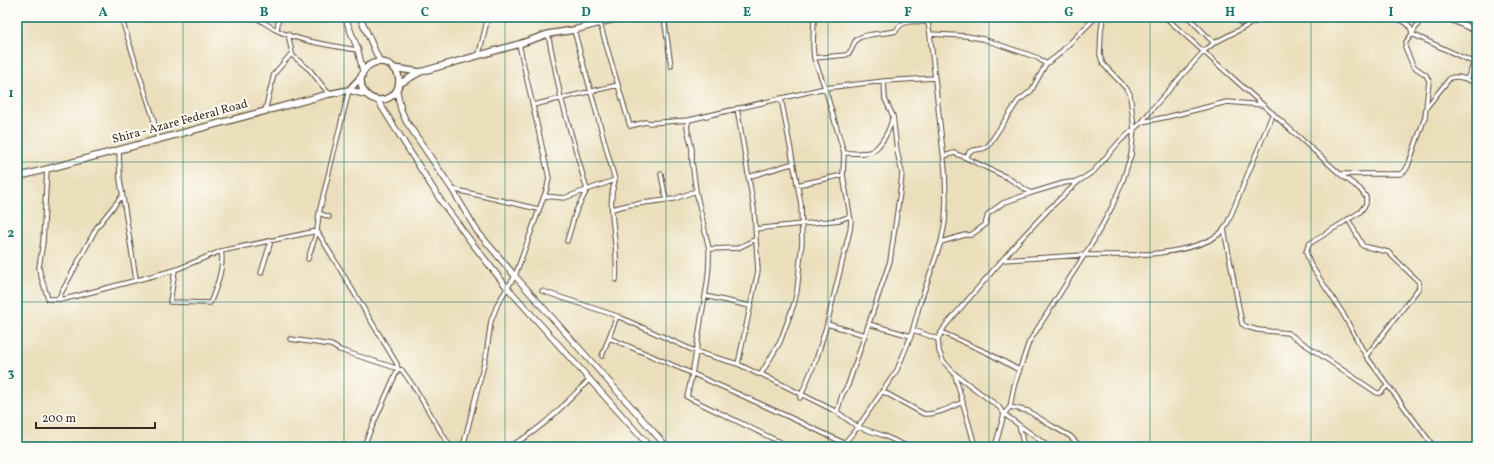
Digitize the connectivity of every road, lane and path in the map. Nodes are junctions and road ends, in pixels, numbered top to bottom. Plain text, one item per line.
1 (121, 17) edge
2 (255, 17) edge
3 (279, 17) edge
4 (345, 17) edge
5 (360, 17) edge
6 (488, 17) edge
7 (622, 17) edge
8 (664, 17) edge
9 (814, 17) edge
10 (927, 17) edge
11 (1096, 17) edge
12 (1103, 17) edge
13 (1165, 17) edge
14 (1188, 17) edge
15 (1235, 17) edge
16 (1264, 17) edge
17 (1391, 17) edge
18 (1422, 17) edge
19 (1446, 17) edge
20 (599, 20) edge
21 (928, 22) junction
22 (1241, 23) dead end
23 (277, 30) junction
24 (574, 30) junction
25 (1477, 31) edge
26 (288, 34) junction
27 (548, 34) junction
28 (930, 34) junction
29 (1412, 34) junction
30 (1214, 43) junction
31 (519, 44) junction
32 (358, 50) junction
33 (1203, 52) junction
34 (292, 53) junction
35 (478, 54) junction
36 (1477, 56) edge
37 (814, 58) junction
38 (380, 62) junction
39 (1046, 64) junction
40 (1476, 64) edge
41 (671, 66) dead end
42 (394, 68) junction
43 (420, 72) junction
44 (361, 75) junction
45 (934, 78) junction
46 (1467, 79) junction
47 (884, 81) junction
48 (399, 84) junction
49 (1477, 84) edge
50 (618, 85) junction
51 (825, 88) junction
52 (349, 90) junction
53 (397, 91) junction
54 (590, 91) junction
55 (328, 94) junction
56 (364, 94) junction
57 (561, 98) junction
58 (781, 98) junction
59 (378, 101) junction
60 (533, 105) junction
61 (1263, 105) junction
62 (737, 108) junction
63 (1426, 108) junction
64 (265, 111) junction
65 (1272, 113) junction
66 (893, 116) junction
67 (689, 120) junction
68 (1142, 122) junction
69 (1134, 129) junction
70 (158, 139) junction
71 (119, 150) junction
72 (844, 154) junction
73 (944, 156) junction
74 (964, 157) junction
75 (794, 166) junction
76 (47, 169) junction
77 (661, 174) dead end
78 (1340, 174) junction
79 (843, 175) junction
80 (17, 177) edge
81 (748, 177) junction
82 (615, 180) junction
83 (1079, 181) junction
84 (797, 185) junction
85 (452, 189) junction
86 (586, 190) junction
87 (696, 191) junction
88 (1031, 193) junction
89 (122, 196) junction
90 (544, 196) junction
91 (666, 200) junction
92 (538, 209) junction
93 (612, 209) junction
94 (318, 213) junction
95 (850, 216) junction
96 (329, 217) dead end
97 (1348, 219) junction
98 (802, 224) junction
99 (755, 229) junction
100 (1224, 229) junction
101 (317, 231) junction
102 (756, 239) junction
103 (271, 241) junction
104 (567, 241) dead end
105 (941, 242) junction
106 (709, 249) junction
107 (222, 251) junction
108 (1084, 255) junction
109 (308, 259) dead end
110 (1003, 260) junction
111 (175, 270) junction
112 (261, 272) dead end
113 (514, 276) junction
114 (136, 280) junction
115 (616, 280) dead end
116 (507, 286) junction
117 (542, 291) dead end
118 (705, 296) junction
119 (58, 299) junction
120 (750, 306) junction
121 (617, 316) junction
122 (827, 324) junction
123 (869, 324) junction
124 (913, 330) junction
125 (941, 332) junction
126 (865, 335) junction
127 (911, 336) junction
128 (609, 338) junction
129 (290, 339) dead end
130 (938, 339) junction
131 (697, 352) junction
132 (602, 356) dead end
133 (1366, 356) junction
134 (738, 364) junction
135 (398, 369) junction
136 (1019, 370) junction
137 (693, 373) junction
138 (762, 374) junction
139 (955, 374) junction
140 (590, 379) junction
141 (1388, 385) junction
142 (882, 391) junction
143 (801, 396) junction
144 (963, 402) junction
145 (1010, 406) junction
146 (837, 412) junction
147 (1004, 414) junction
148 (1019, 425) junction
149 (858, 427) junction
150 (843, 445) edge
151 (975, 446) edge
152 (363, 447) edge
153 (450, 447) edge
154 (463, 447) edge
155 (506, 447) edge
156 (650, 447) edge
157 (668, 447) edge
158 (790, 447) edge
159 (909, 447) edge
160 (995, 447) edge
161 (1024, 447) edge
162 (1049, 447) edge
163 (1081, 447) edge
164 (1434, 447) edge

1 - 70 street
2 - 23 street
3 - 23 street
4 - 32 street
5 - 38 street
6 - 35 street
7 - 20 main road
8 - 41 street
9 - 37 street
10 - 21 street
11 - 39 street
12 - 69 street
13 - 33 street
14 - 30 street
15 - 22 street
16 - 30 street
17 - 29 street
18 - 29 street
19 - 25 street
20 - 24 main road
20 - 50 street
21 - 28 street
21 - 37 street
23 - 26 street
24 - 27 main road
24 - 54 street
26 - 32 street
26 - 34 street
27 - 31 main road
27 - 57 street
28 - 39 street
28 - 45 street
29 - 40 street
29 - 63 street
30 - 33 street
31 - 35 main road
31 - 60 street
32 - 44 street
33 - 61 street
33 - 68 street
34 - 55 street
34 - 64 street
35 - 43 main road
36 - 40 street
37 - 51 street
38 - 42 main road
38 - 44 main road
39 - 74 street
40 - 46 street
42 - 43 main road
42 - 48 main road
43 - 48 main road
44 - 52 main road
44 - 56 main road
45 - 47 street
45 - 73 street
46 - 49 street
46 - 63 street
47 - 51 street
47 - 66 street
48 - 53 main road
50 - 54 street
50 - 67 street
51 - 58 street
51 - 72 street
52 - 55 main road, Shira - Azare Federal Road
52 - 56 main road, Shira - Azare Federal Road
52 - 94 street
53 - 59 main road
53 - 85 street
54 - 57 street
54 - 82 street
55 - 64 main road, Shira - Azare Federal Road
56 - 59 main road
57 - 60 street
57 - 86 street
58 - 62 street
58 - 75 street
59 - 116 street
60 - 90 street
61 - 65 street
61 - 68 street
62 - 67 street
62 - 81 street
63 - 78 street
64 - 70 main road, Shira - Azare Federal Road
65 - 78 street
65 - 100 street
66 - 72 street
66 - 123 street
67 - 87 street
68 - 69 street
69 - 83 street
69 - 108 street
70 - 71 main road, Shira - Azare Federal Road
71 - 76 main road, Shira - Azare Federal Road
71 - 89 street
72 - 79 street
73 - 74 street
73 - 105 street
74 - 88 street
75 - 81 street
75 - 84 street
76 - 80 main road, Shira - Azare Federal Road
76 - 119 street
77 - 91 street
78 - 97 street
79 - 84 street
79 - 95 street
81 - 99 street
82 - 86 street
82 - 93 street
83 - 88 street
83 - 110 street
84 - 98 street
85 - 92 street
85 - 113 street
86 - 90 street
86 - 104 street
87 - 91 street
87 - 106 street
88 - 105 street
89 - 114 street
89 - 119 street
90 - 92 street
91 - 93 street
92 - 113 street
93 - 115 street
94 - 96 street
94 - 101 street
95 - 98 street
95 - 122 street
97 - 133 street
97 - 133 street
98 - 99 street
98 - 138 street
99 - 102 street
100 - 108 street
100 - 141 street
101 - 103 street
101 - 109 street
101 - 135 street
102 - 106 street
102 - 120 street
103 - 107 street
103 - 112 street
105 - 124 street
106 - 118 street
107 - 111 street
107 - 111 street
108 - 110 street
108 - 136 street
110 - 125 street
111 - 114 street
113 - 116 street
113 - 157 street
114 - 119 street
116 - 140 street
116 - 154 street
117 - 121 street
118 - 120 street
118 - 131 street
120 - 134 street
121 - 128 street
121 - 131 street
122 - 126 street
122 - 143 street
123 - 126 street
123 - 127 street
124 - 127 street
124 - 130 street
125 - 130 street
125 - 136 street
126 - 146 street
127 - 142 street
128 - 132 street
128 - 137 street
129 - 135 street
130 - 139 street
131 - 134 street
131 - 137 street
133 - 141 street
134 - 138 street
135 - 152 street
135 - 153 street
136 - 145 street
137 - 150 street
137 - 158 street
138 - 143 street
139 - 144 street
139 - 147 street
140 - 155 street
140 - 156 street
141 - 164 street
142 - 144 street
142 - 149 street
143 - 146 street
144 - 151 street
145 - 147 street
145 - 163 street
146 - 149 street
147 - 148 street
147 - 160 street
148 - 161 street
148 - 162 street
149 - 150 street
149 - 159 street

